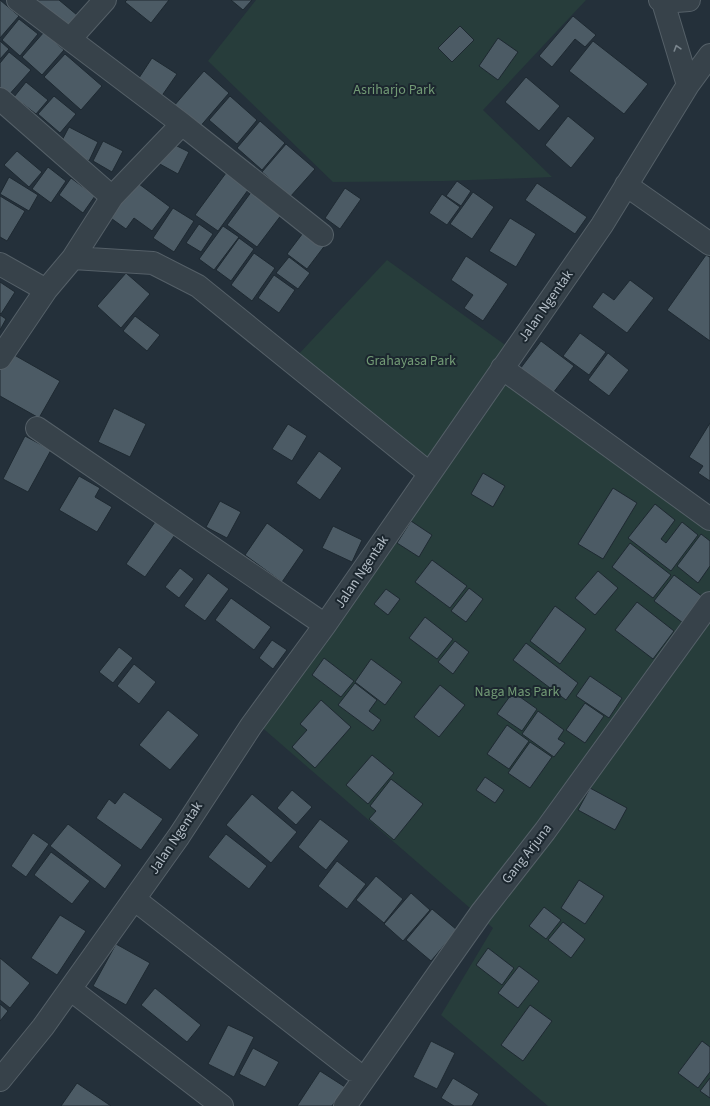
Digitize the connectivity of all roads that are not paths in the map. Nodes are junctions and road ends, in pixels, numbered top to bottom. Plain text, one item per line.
1 (18, 0) edge
2 (106, 0) edge
3 (689, 0) edge
4 (662, 1) edge
5 (70, 39) junction
6 (710, 55) edge
7 (688, 85) junction
8 (0, 99) edge
9 (182, 124) junction
10 (626, 185) junction
11 (112, 197) junction
12 (322, 236) dead end
13 (710, 244) edge
14 (73, 258) junction
15 (0, 264) edge
16 (46, 290) junction
17 (0, 358) edge
18 (502, 368) junction
19 (37, 428) dead end
20 (429, 473) junction
21 (710, 519) edge
22 (710, 604) edge
23 (325, 625) junction
24 (134, 899) junction
25 (70, 989) junction
26 (4, 1068) edge
27 (353, 1070) dead end
28 (222, 1106) edge
29 (344, 1106) edge

1 - 5 street
2 - 5 street
3 - 4 street
7 -> 4 street
5 - 9 street
6 - 7 street, Jalan Ngentak
7 - 10 street, Jalan Ngentak
8 - 11 street
9 - 11 street
9 - 12 street
10 - 13 street
10 - 18 street, Jalan Ngentak
11 - 14 street
14 - 16 street
14 - 20 street
15 - 16 street
16 - 17 street
18 - 20 street, Jalan Ngentak
18 - 21 street
19 - 23 street
20 - 23 street, Jalan Ngentak
22 - 29 street, Gang Arjuna
23 - 24 street, Jalan Ngentak
24 - 25 street, Jalan Ngentak
24 - 27 street
25 - 26 street, Jalan Ngentak
25 - 28 street

